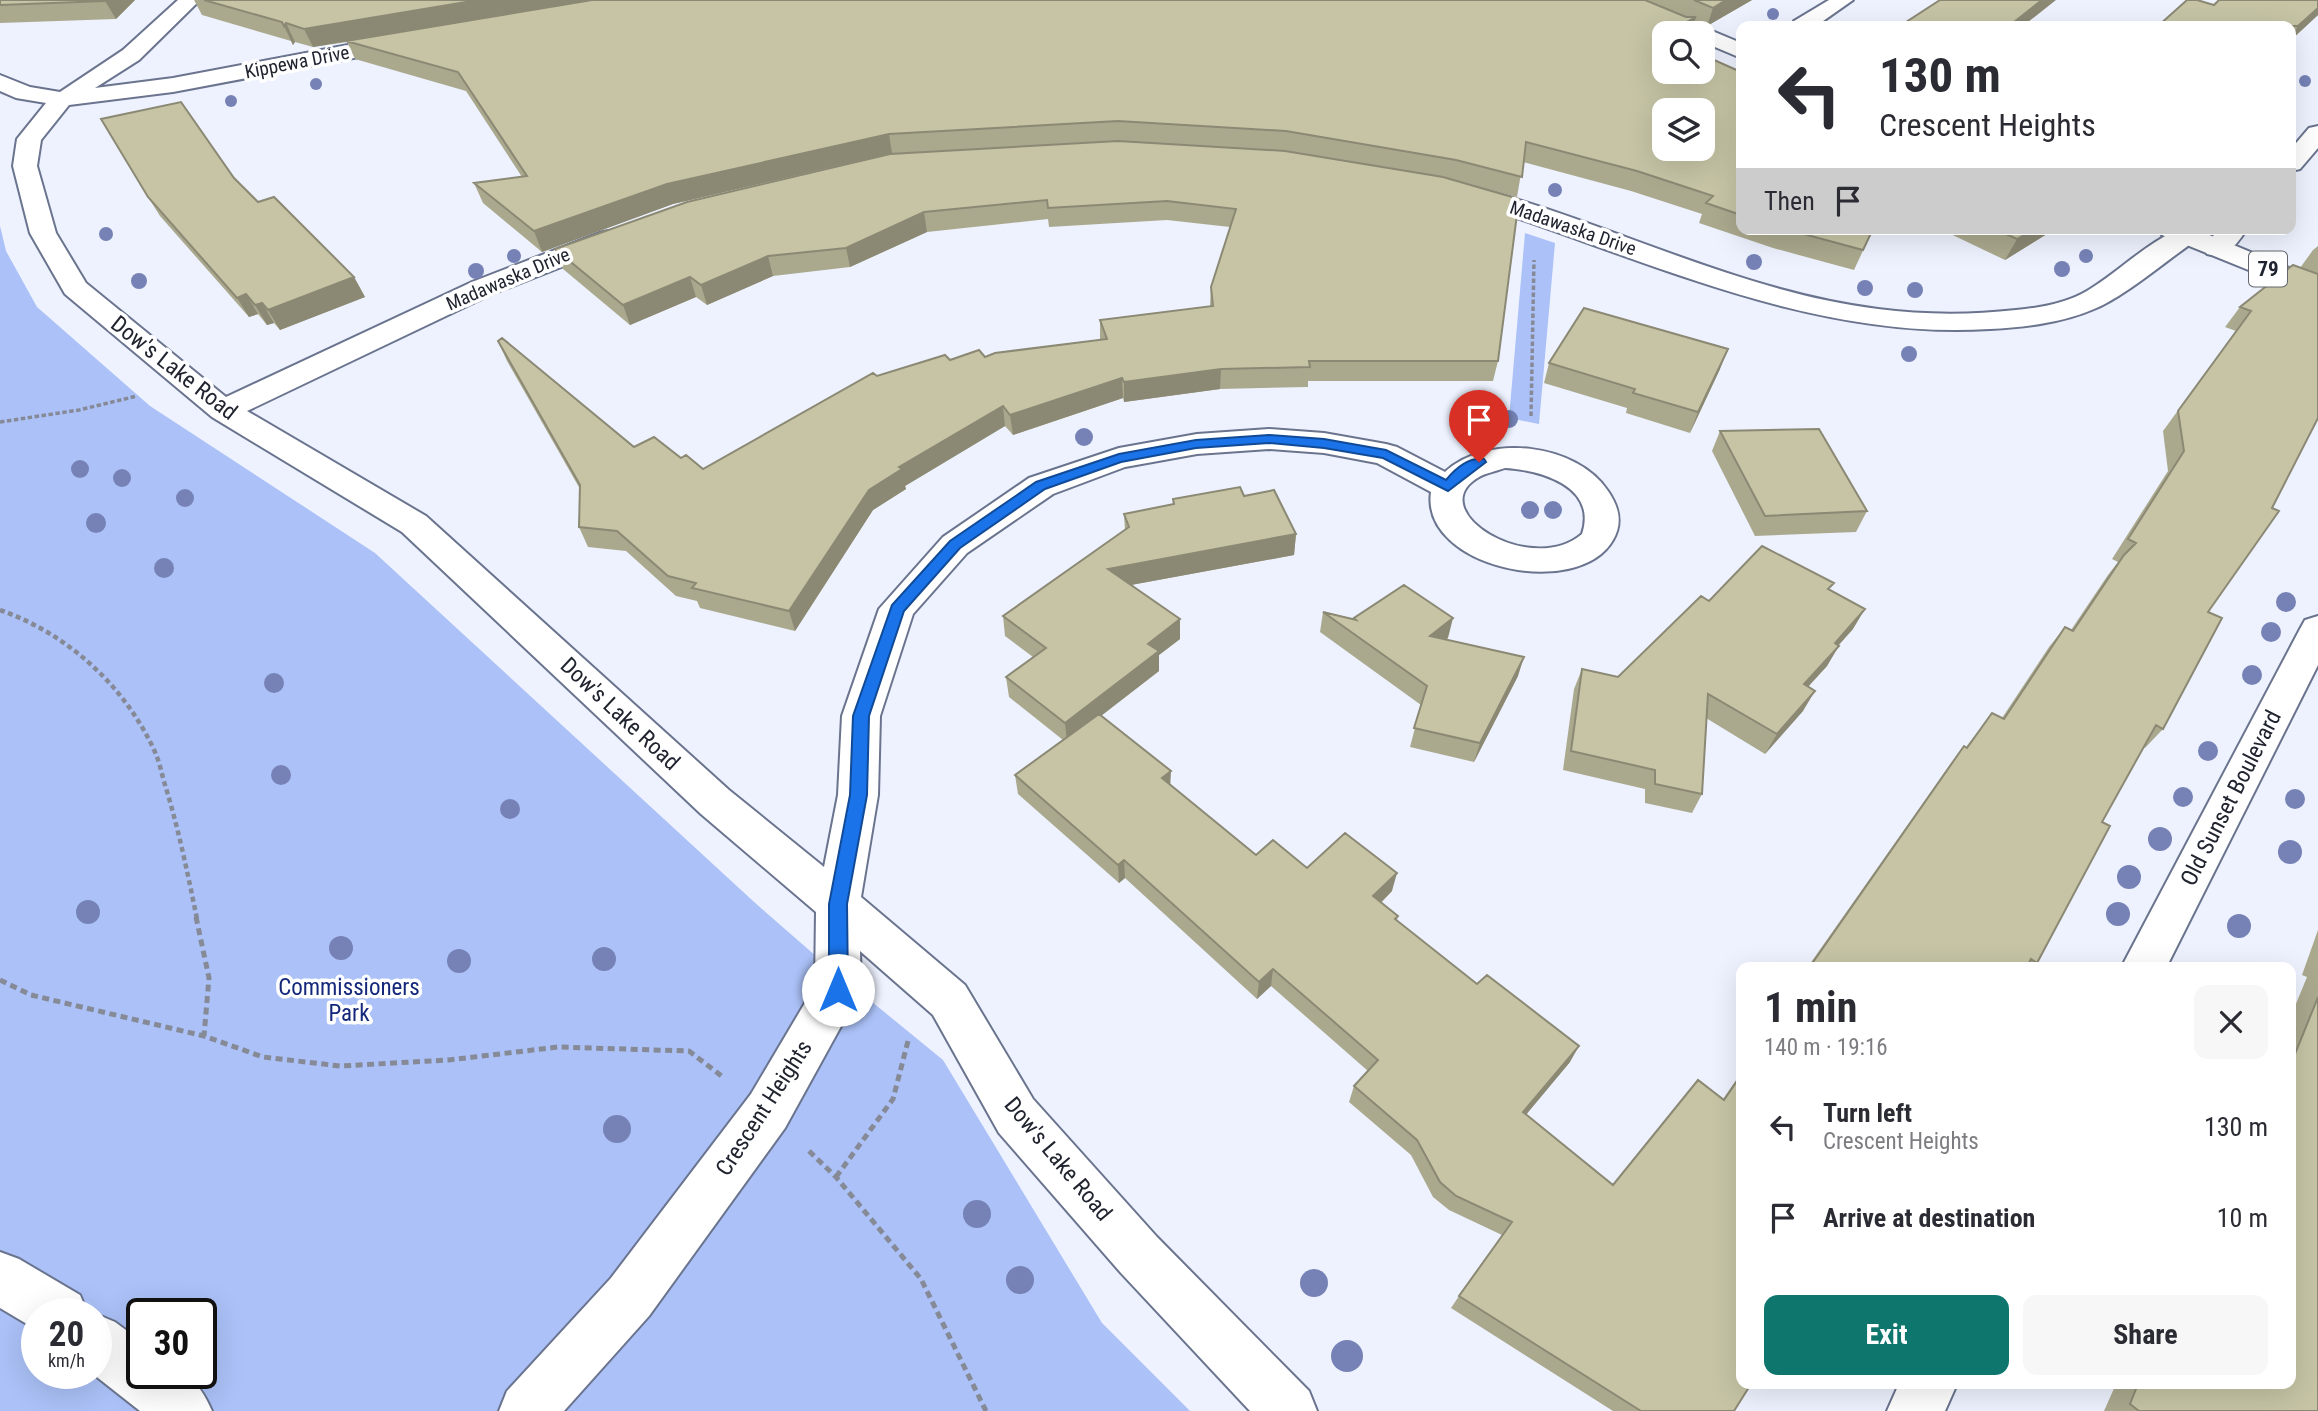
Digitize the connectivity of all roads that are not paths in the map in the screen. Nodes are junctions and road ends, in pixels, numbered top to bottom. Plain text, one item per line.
1 (190, 0) edge
2 (1620, 0) edge
3 (1843, 0) edge
4 (1670, 21) edge
5 (1810, 21) edge
6 (420, 39) edge
7 (1715, 40) edge
8 (1736, 49) edge
9 (0, 82) edge
10 (62, 99) junction
11 (2318, 133) edge
12 (2296, 158) edge
13 (1443, 187) edge
14 (635, 230) edge
15 (2175, 235) edge
16 (2199, 235) edge
17 (2226, 239) edge
18 (2318, 290) edge
19 (223, 410) junction
20 (1448, 487) junction
21 (2318, 629) edge
22 (838, 904) junction
23 (2146, 962) edge
24 (0, 1278) edge
25 (34, 1298) edge
26 (112, 1354) edge
27 (1926, 1389) edge
28 (184, 1411) edge
29 (527, 1411) edge
30 (1289, 1411) edge
31 (1915, 1411) edge

1 - 10 street, Dow's Lake Road
2 - 4 street
3 - 5 street
6 - 10 street, Kippewa Drive
7 - 8 street
9 - 10 street
10 - 19 street, Dow's Lake Road
11 - 12 street
13 - 15 street, Madawaska Drive
14 - 19 street, Madawaska Drive
16 - 17 street, 79
17 - 18 street, 79
19 - 22 street, Dow's Lake Road
20 - 20 street
20 - 22 street, Crescent Heights
21 - 23 street, Old Sunset Boulevard
22 - 29 street, Crescent Heights
22 - 30 street, Dow's Lake Road
24 - 25 street
26 - 28 street
27 - 31 street

